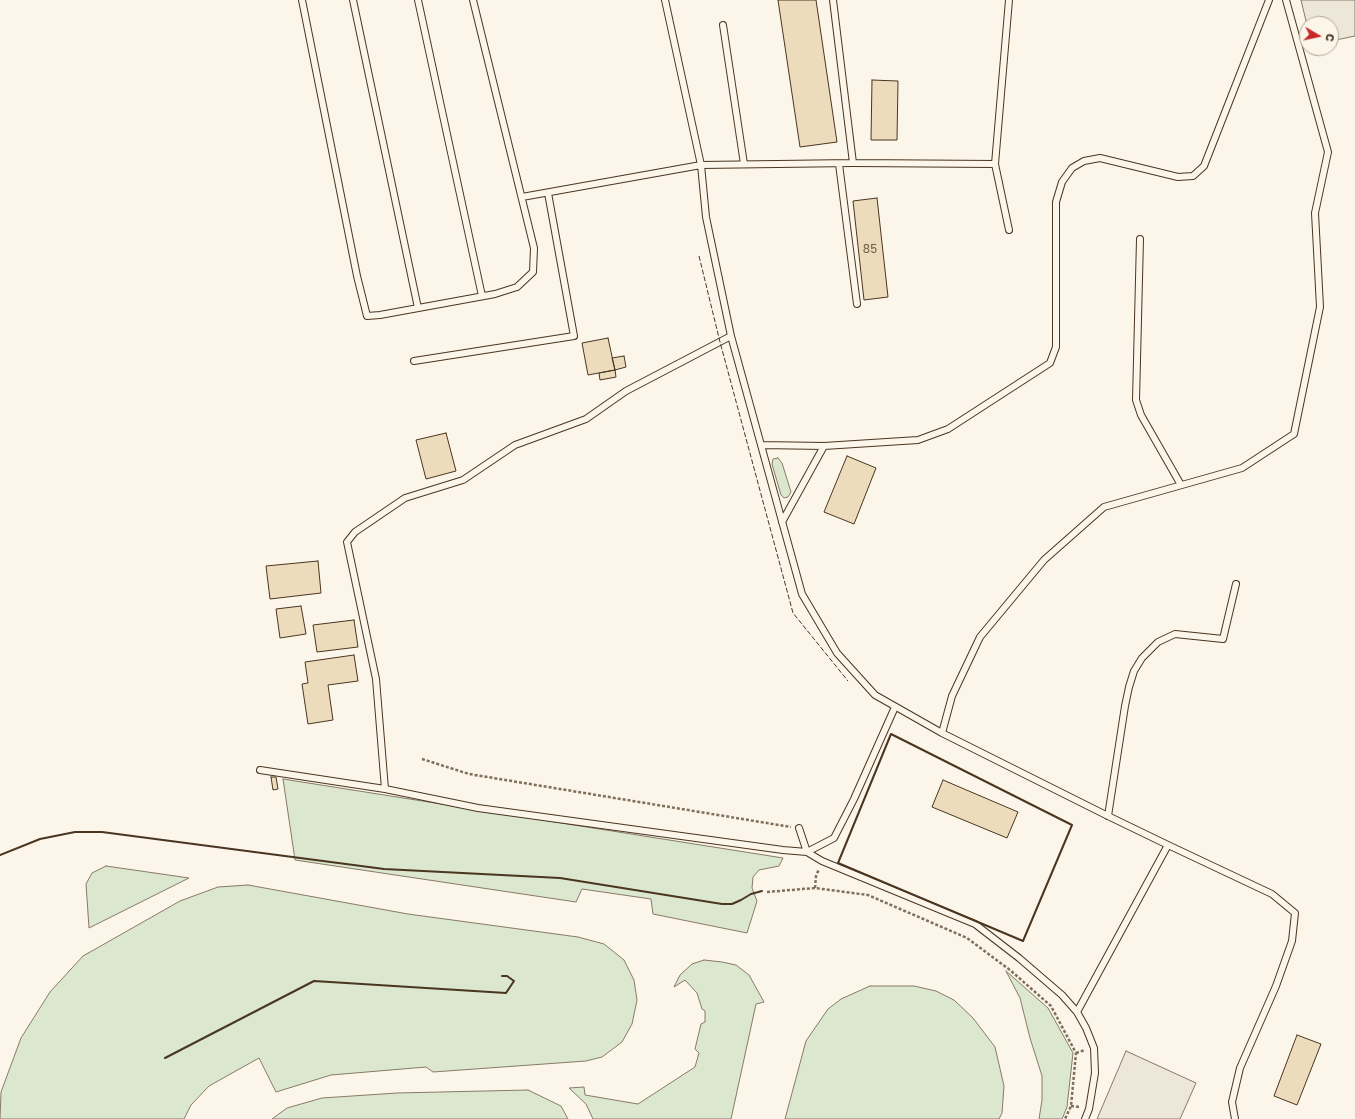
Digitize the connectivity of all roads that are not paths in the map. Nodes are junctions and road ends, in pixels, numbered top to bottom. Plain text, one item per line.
1 (302, 0) edge
2 (353, 0) edge
3 (418, 0) edge
4 (473, 0) edge
5 (665, 0) edge
6 (833, 0) edge
7 (1009, 0) edge
8 (1269, 0) edge
9 (1286, 0) edge
10 (723, 25) dead end
11 (744, 164) junction
12 (839, 164) junction
13 (853, 164) junction
14 (995, 164) junction
15 (701, 165) junction
16 (548, 193) junction
17 (522, 197) junction
18 (1009, 230) dead end
19 (1140, 239) dead end
20 (482, 296) junction
21 (858, 304) dead end
22 (418, 308) junction
23 (731, 336) junction
24 (414, 361) dead end
25 (761, 445) junction
26 (824, 446) junction
27 (1181, 485) junction
28 (782, 522) junction
29 (1236, 584) dead end
30 (895, 707) junction
31 (942, 733) junction
32 (260, 770) dead end
33 (385, 789) junction
34 (1108, 816) junction
35 (799, 828) road end
36 (1168, 845) junction
37 (807, 852) junction
38 (1077, 1012) junction
39 (1085, 1119) edge
40 (1235, 1119) edge

1 - 22 lane
2 - 22 lane
3 - 20 lane
4 - 17 lane
5 - 15 lane
6 - 13 lane
7 - 14 lane
8 - 26 lane
9 - 27 lane
10 - 11 lane
11 - 12 lane
11 - 15 lane
12 - 13 lane
12 - 21 lane
13 - 14 lane
14 - 18 lane
15 - 16 lane
15 - 23 lane
16 - 17 lane
16 - 24 lane
17 - 20 lane
19 - 27 lane
20 - 22 lane
23 - 25 lane
23 - 33 lane
25 - 26 lane
25 - 28 lane
26 - 28 lane
27 - 31 lane
28 - 30 lane
29 - 34 lane
30 - 31 lane
30 - 37 lane
31 - 34 lane
32 - 33 lane
33 - 37 lane
34 - 36 lane
35 - 37 lane
36 - 38 lane
36 - 40 lane
37 - 38 lane
38 - 39 lane

